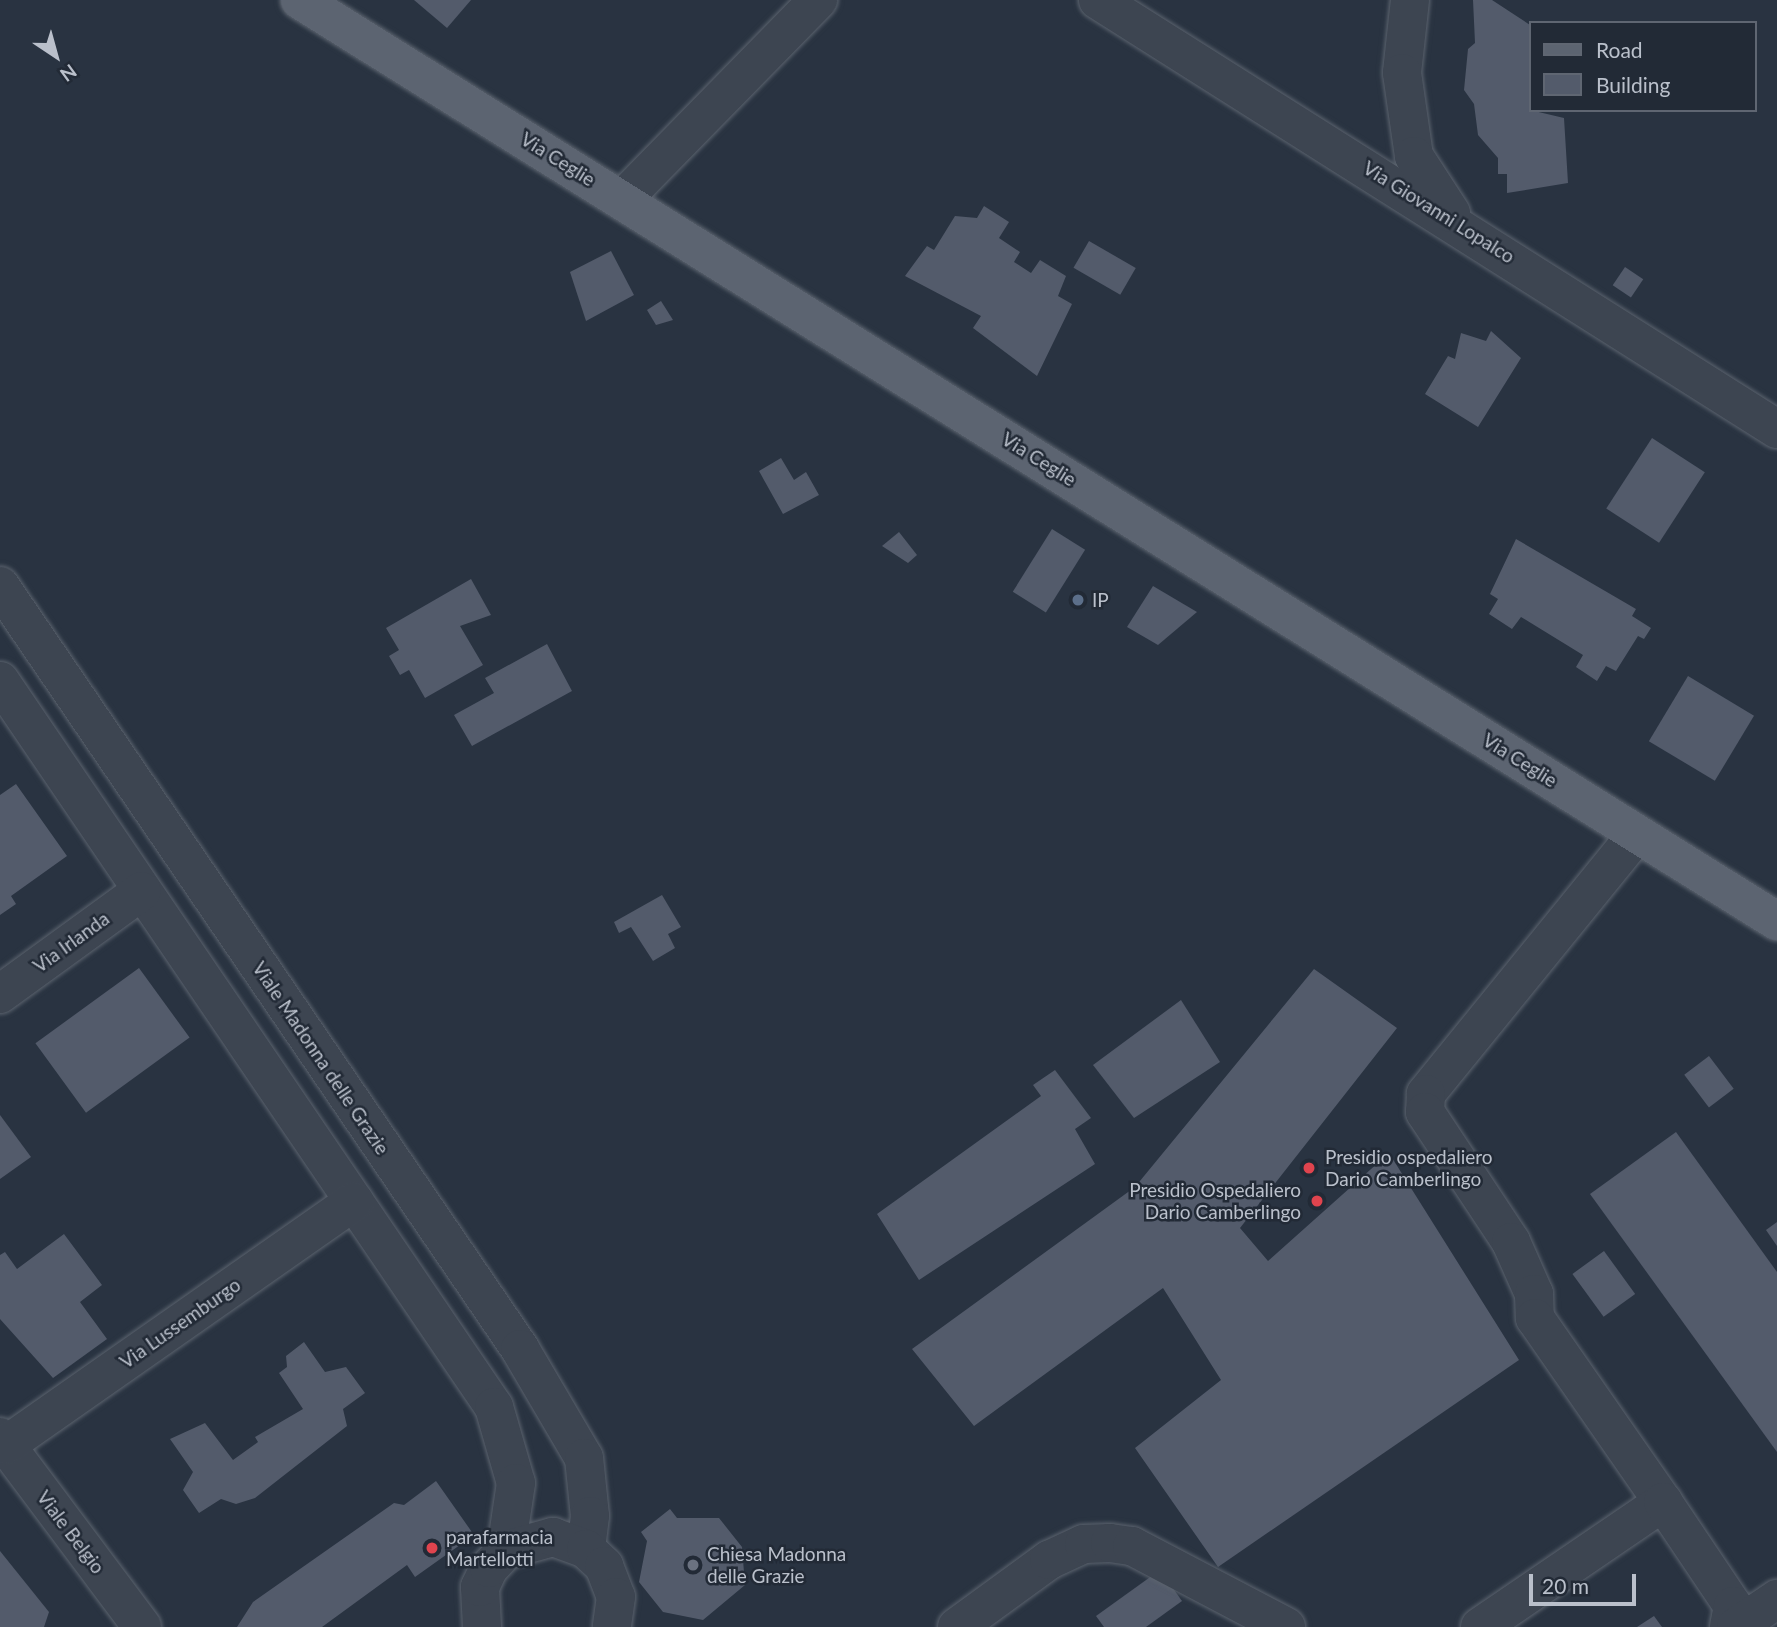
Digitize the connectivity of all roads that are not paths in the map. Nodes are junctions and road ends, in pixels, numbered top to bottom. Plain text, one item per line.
1 (300, 0) edge
2 (818, 0) edge
3 (1098, 0) edge
4 (1409, 0) edge
5 (623, 199) junction
6 (1456, 222) junction
7 (1777, 429) edge
8 (0, 586) edge
9 (0, 681) edge
10 (1637, 834) junction
11 (142, 891) junction
12 (1777, 921) edge
13 (0, 994) edge
14 (354, 1201) junction
15 (3, 1441) edge
16 (1662, 1502) junction
17 (586, 1549) junction
18 (506, 1550) junction
19 (1777, 1599) edge
20 (474, 1622) edge
21 (134, 1624) edge
22 (615, 1625) edge
23 (957, 1627) edge
24 (1286, 1627) edge
25 (1480, 1627) edge
26 (1729, 1627) edge
27 (1735, 1627) edge

1 - 5 main road, Via Ceglie
2 - 5 street
3 - 6 street, Via Giovanni Lopalco
4 - 6 street
5 - 10 main road, Via Ceglie
6 - 7 street, Via Giovanni Lopalco
8 - 17 street, Viale Madonna delle Grazie
9 - 11 street
10 - 12 main road, Via Ceglie
10 - 16 street
11 - 13 street, Via Irlanda
11 - 14 street
14 - 15 street, Via Lussemburgo
14 - 18 street
15 - 21 street, Viale Belgio
16 - 25 street
16 - 26 street
17 - 18 street
17 - 22 street
18 - 20 street
19 - 27 street
23 - 24 street

